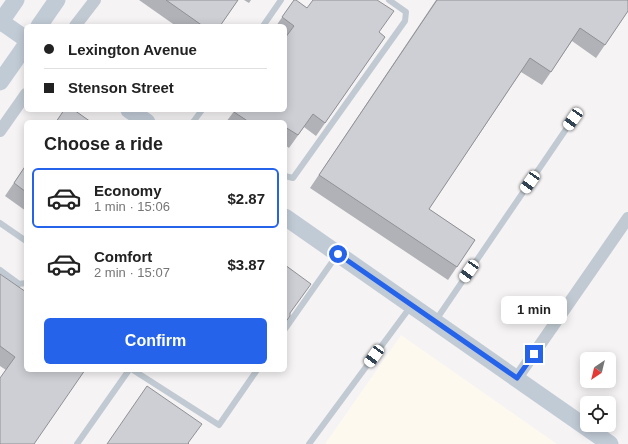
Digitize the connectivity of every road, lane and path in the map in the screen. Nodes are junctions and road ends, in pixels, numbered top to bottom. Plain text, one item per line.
1 (16, 0) edge
2 (57, 0) edge
3 (95, 0) edge
4 (281, 0) edge
5 (389, 0) edge
6 (0, 22) edge
7 (40, 24) edge
8 (77, 24) edge
9 (264, 24) edge
10 (24, 38) edge
11 (24, 48) edge
12 (0, 82) edge
13 (24, 97) edge
14 (132, 112) edge
15 (573, 119) dead end
16 (144, 120) edge
17 (0, 131) edge
18 (287, 176) edge
19 (287, 218) edge
20 (628, 218) edge
21 (0, 223) edge
22 (24, 240) edge
23 (338, 254) junction
24 (0, 270) edge
25 (24, 283) edge
26 (412, 305) junction
27 (435, 321) junction
28 (287, 326) edge
29 (128, 372) edge
30 (136, 372) edge
31 (256, 372) edge
32 (517, 378) junction
33 (77, 444) edge
34 (309, 444) edge
35 (610, 444) edge

1 - 6 main road
2 - 7 main road
3 - 8 street
4 - 9 lane
5 - 18 lane
6 - 10 main road
11 - 12 main road
13 - 17 street
14 - 16 main road
15 - 27 lane
19 - 23 main road
20 - 32 street
21 - 22 lane
23 - 26 main road
23 - 28 lane
24 - 25 lane
26 - 27 main road
26 - 34 lane
27 - 32 main road
29 - 33 lane
30 - 31 lane
32 - 35 main road

